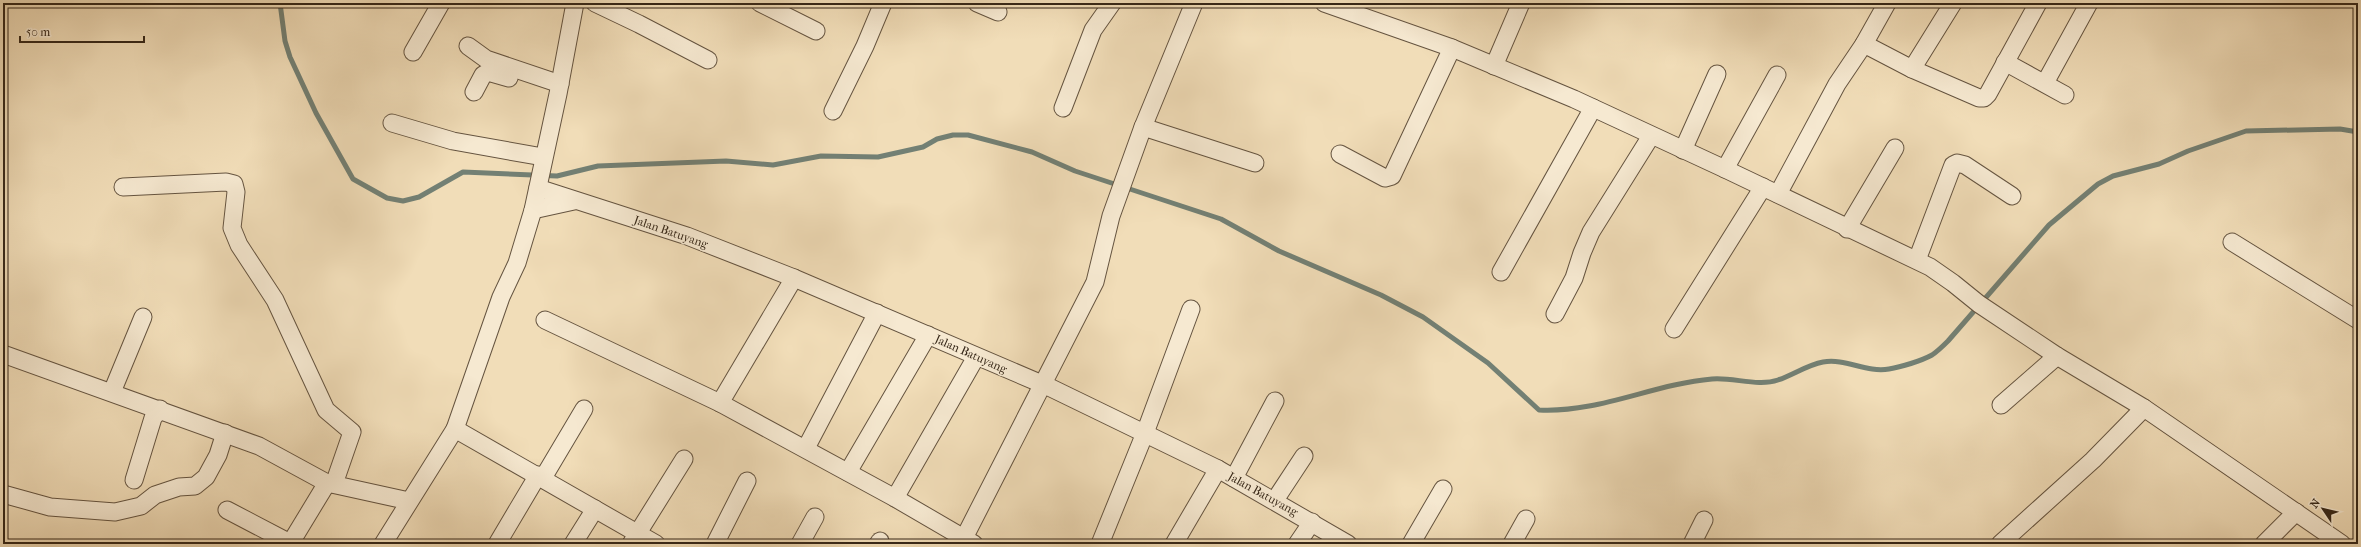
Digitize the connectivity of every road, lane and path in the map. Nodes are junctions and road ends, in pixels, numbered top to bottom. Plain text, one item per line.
1 (441, 3) edge
2 (575, 3) edge
3 (595, 3) edge
4 (760, 3) edge
5 (883, 3) edge
6 (977, 3) edge
7 (1112, 3) edge
8 (1194, 3) edge
9 (1324, 3) edge
10 (1522, 3) edge
11 (1887, 3) edge
12 (1953, 3) edge
13 (2038, 3) edge
14 (2089, 3) edge
15 (998, 12) dead end
16 (816, 31) dead end
17 (1864, 44) junction
18 (468, 46) dead end
19 (1452, 48) junction
20 (413, 52) dead end
21 (708, 60) dead end
22 (2005, 62) junction
23 (1494, 66) junction
24 (1912, 69) junction
25 (1717, 74) dead end
26 (1777, 75) dead end
27 (2045, 83) junction
28 (559, 89) junction
29 (474, 92) dead end
30 (2065, 95) dead end
31 (1063, 108) dead end
32 (1593, 108) junction
33 (833, 111) dead end
34 (392, 122) dead end
35 (1143, 127) junction
36 (1652, 136) junction
37 (1895, 148) dead end
38 (1683, 150) junction
39 (1340, 154) dead end
40 (543, 159) junction
41 (1254, 163) dead end
42 (1725, 169) junction
43 (538, 185) junction
44 (123, 187) dead end
45 (1771, 191) junction
46 (2012, 196) dead end
47 (578, 201) junction
48 (533, 210) junction
49 (1847, 228) junction
50 (2232, 242) dead end
51 (1917, 260) junction
52 (1501, 272) dead end
53 (794, 278) junction
54 (1191, 309) dead end
55 (877, 313) junction
56 (1555, 314) dead end
57 (143, 317) dead end
58 (545, 320) dead end
59 (2358, 320) edge
60 (1674, 329) dead end
61 (928, 335) junction
62 (3, 354) edge
63 (2058, 356) junction
64 (976, 357) junction
65 (1043, 385) junction
66 (112, 392) junction
67 (1275, 401) dead end
68 (720, 403) junction
69 (2001, 405) dead end
70 (2144, 408) junction
71 (160, 409) junction
72 (584, 409) dead end
73 (455, 429) junction
74 (225, 433) junction
75 (1145, 433) junction
76 (806, 448) junction
77 (1304, 456) dead end
78 (684, 459) dead end
79 (1218, 469) junction
80 (848, 472) junction
81 (540, 476) junction
82 (1234, 478) junction
83 (134, 480) dead end
84 (747, 481) dead end
85 (330, 483) junction
86 (1443, 489) dead end
87 (3, 494) edge
88 (895, 498) junction
89 (1275, 500) junction
90 (409, 501) junction
91 (595, 509) junction
92 (227, 510) dead end
93 (2296, 512) junction
94 (815, 517) dead end
95 (1526, 519) dead end
96 (1704, 520) dead end
97 (1312, 522) junction
98 (635, 539) edge
99 (967, 542) edge
100 (290, 544) edge
101 (384, 544) edge
102 (497, 544) edge
103 (573, 544) edge
104 (656, 544) edge
105 (715, 544) edge
106 (800, 544) edge
107 (1100, 544) edge
108 (1174, 544) edge
109 (1297, 544) edge
110 (1348, 544) edge
111 (1411, 544) edge
112 (1512, 544) edge
113 (1692, 544) edge
114 (2000, 544) edge
115 (2264, 544) edge
116 (2342, 544) edge

1 - 20 street
2 - 28 street
3 - 21 street
4 - 16 street
5 - 33 street
6 - 15 street
7 - 31 street
8 - 35 street
9 - 19 street
10 - 23 street
11 - 17 street
12 - 24 street
13 - 22 street
14 - 27 street
17 - 24 street
17 - 45 street
18 - 28 street
19 - 23 street
19 - 39 street
22 - 24 street
22 - 27 street
23 - 32 street
25 - 38 street
26 - 42 street
27 - 30 street
28 - 29 street
28 - 40 street
32 - 36 street
32 - 52 street
34 - 40 street
35 - 41 street
35 - 65 street
36 - 38 street
36 - 56 street
37 - 49 street
38 - 42 street
40 - 43 street
42 - 45 street
43 - 47 street, Jalan Batuyang
43 - 48 street
44 - 85 street
45 - 49 street
45 - 60 street
46 - 51 street
47 - 48 street, Jalan Batuyang
47 - 53 street, Jalan Batuyang
48 - 73 street
49 - 51 street
50 - 59 street
51 - 63 street
53 - 55 street, Jalan Batuyang
53 - 68 street
54 - 75 street
55 - 61 street, Jalan Batuyang
55 - 76 street
57 - 66 street
58 - 68 street
61 - 64 street, Jalan Batuyang
61 - 80 street
62 - 66 street
63 - 69 street
63 - 70 street
64 - 65 street, Jalan Batuyang
64 - 88 street
65 - 75 street, Jalan Batuyang
65 - 99 street
66 - 71 street
67 - 82 street
68 - 76 street
70 - 93 street
70 - 114 street
71 - 74 street
71 - 83 street
72 - 81 street
73 - 81 street
73 - 90 street
74 - 85 street
74 - 87 street
75 - 79 street, Jalan Batuyang
75 - 107 street
76 - 80 street
77 - 89 street
78 - 98 street
79 - 82 street, Jalan Batuyang
79 - 108 street
80 - 88 street
81 - 91 street
81 - 102 street
82 - 89 street, Jalan Batuyang
84 - 105 street
85 - 90 street
85 - 100 street
86 - 111 street
88 - 99 street
89 - 97 street, Jalan Batuyang
90 - 101 street
91 - 98 street
91 - 103 street
92 - 100 street
93 - 115 street
93 - 116 street
94 - 106 street
95 - 112 street
96 - 113 street
97 - 109 street
97 - 110 street, Jalan Batuyang
98 - 104 street

